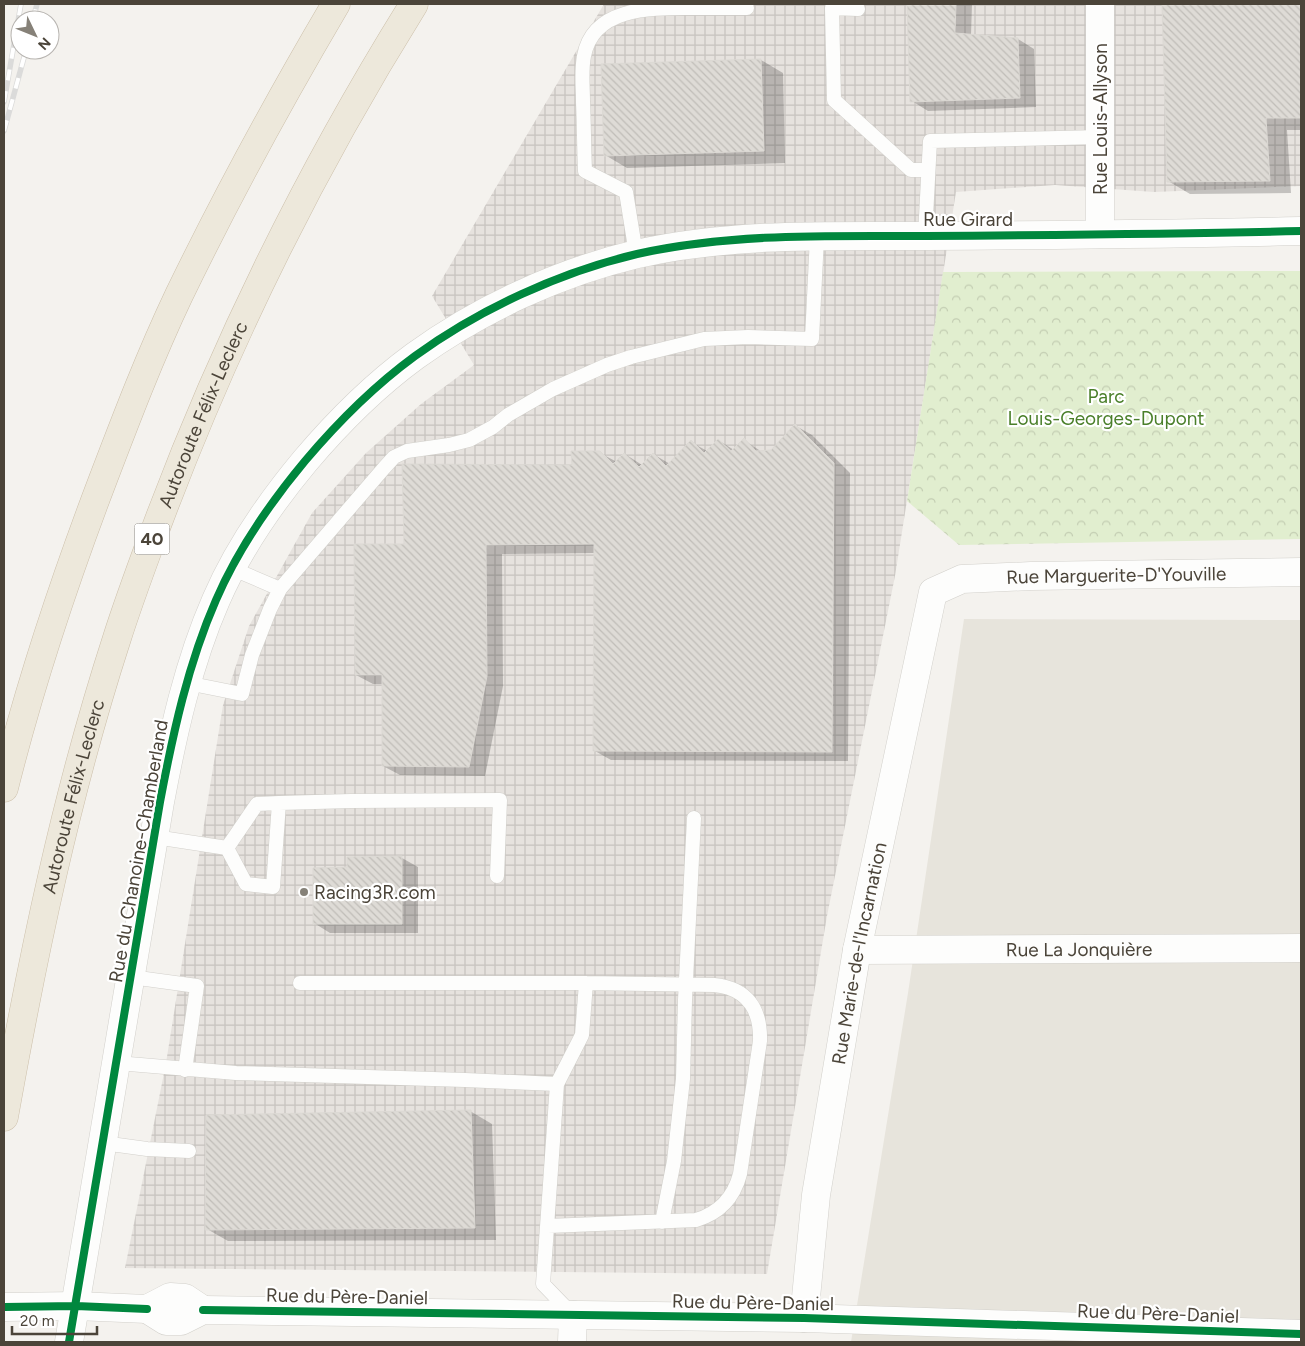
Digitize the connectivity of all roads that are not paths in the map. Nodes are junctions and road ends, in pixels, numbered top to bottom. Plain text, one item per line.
1 (336, 4) edge
2 (414, 4) edge
3 (1100, 4) edge
4 (832, 6) edge
5 (746, 8) dead end
6 (858, 9) dead end
7 (1101, 137) junction
8 (928, 170) junction
9 (1301, 231) edge
10 (1100, 234) junction
11 (925, 236) junction
12 (817, 237) junction
13 (636, 254) junction
14 (231, 568) junction
15 (1301, 572) edge
16 (280, 589) junction
17 (933, 592) joint
18 (187, 683) junction
19 (4, 788) edge
20 (279, 803) junction
21 (694, 818) dead end
22 (155, 837) junction
23 (227, 848) junction
24 (497, 876) dead end
25 (1301, 948) edge
26 (857, 950) junction
27 (131, 977) junction
28 (300, 983) dead end
29 (586, 983) junction
30 (686, 985) junction
31 (117, 1063) junction
32 (185, 1070) junction
33 (557, 1084) junction
34 (4, 1117) edge
35 (103, 1143) junction
36 (188, 1151) dead end
37 (662, 1222) junction
38 (548, 1226) junction
39 (76, 1306) junction
40 (4, 1307) edge
41 (573, 1315) junction
42 (804, 1318) junction
43 (1301, 1334) edge
44 (69, 1342) edge
45 (572, 1342) edge

1 - 19 highway
2 - 34 highway, Autoroute Félix-Leclerc / 40
3 - 7 street, Rue Louis-Allyson
4 - 6 lane
4 - 8 lane
5 - 13 lane
7 - 8 lane
7 - 10 street, Rue Louis-Allyson
8 - 11 lane
9 - 10 street, Rue Girard
10 - 11 street, Rue Girard
11 - 12 street, Rue Girard
12 - 13 street, Rue Girard
12 - 16 lane
13 - 14 street, Rue du Chanoine-Chamberland
14 - 16 lane
14 - 18 street, Rue du Chanoine-Chamberland
15 - 17 street, Rue Marguerite-D'Youville
16 - 18 lane
17 - 26 street, Rue Marie-de-l'Incarnation
18 - 22 street, Rue du Chanoine-Chamberland
20 - 23 lane
20 - 23 lane
20 - 24 lane
21 - 30 lane
22 - 23 lane
22 - 27 street, Rue du Chanoine-Chamberland
25 - 26 street, Rue La Jonquière
26 - 42 street, Rue Marie-de-l'Incarnation
27 - 31 street, Rue du Chanoine-Chamberland
27 - 32 lane
28 - 29 lane
29 - 30 lane
29 - 33 lane
30 - 37 lane
30 - 37 lane
31 - 32 lane
31 - 35 street, Rue du Chanoine-Chamberland
32 - 33 lane
33 - 38 lane
35 - 36 lane
35 - 39 street, Rue du Chanoine-Chamberland
37 - 38 lane
38 - 41 lane
39 - 40 street, Rue du Père-Daniel
39 - 41 street, Rue du Père-Daniel
39 - 44 street, Rue du Chanoine-Chamberland
41 - 42 street, Rue du Père-Daniel
41 - 45 street
42 - 43 street, Rue du Père-Daniel

